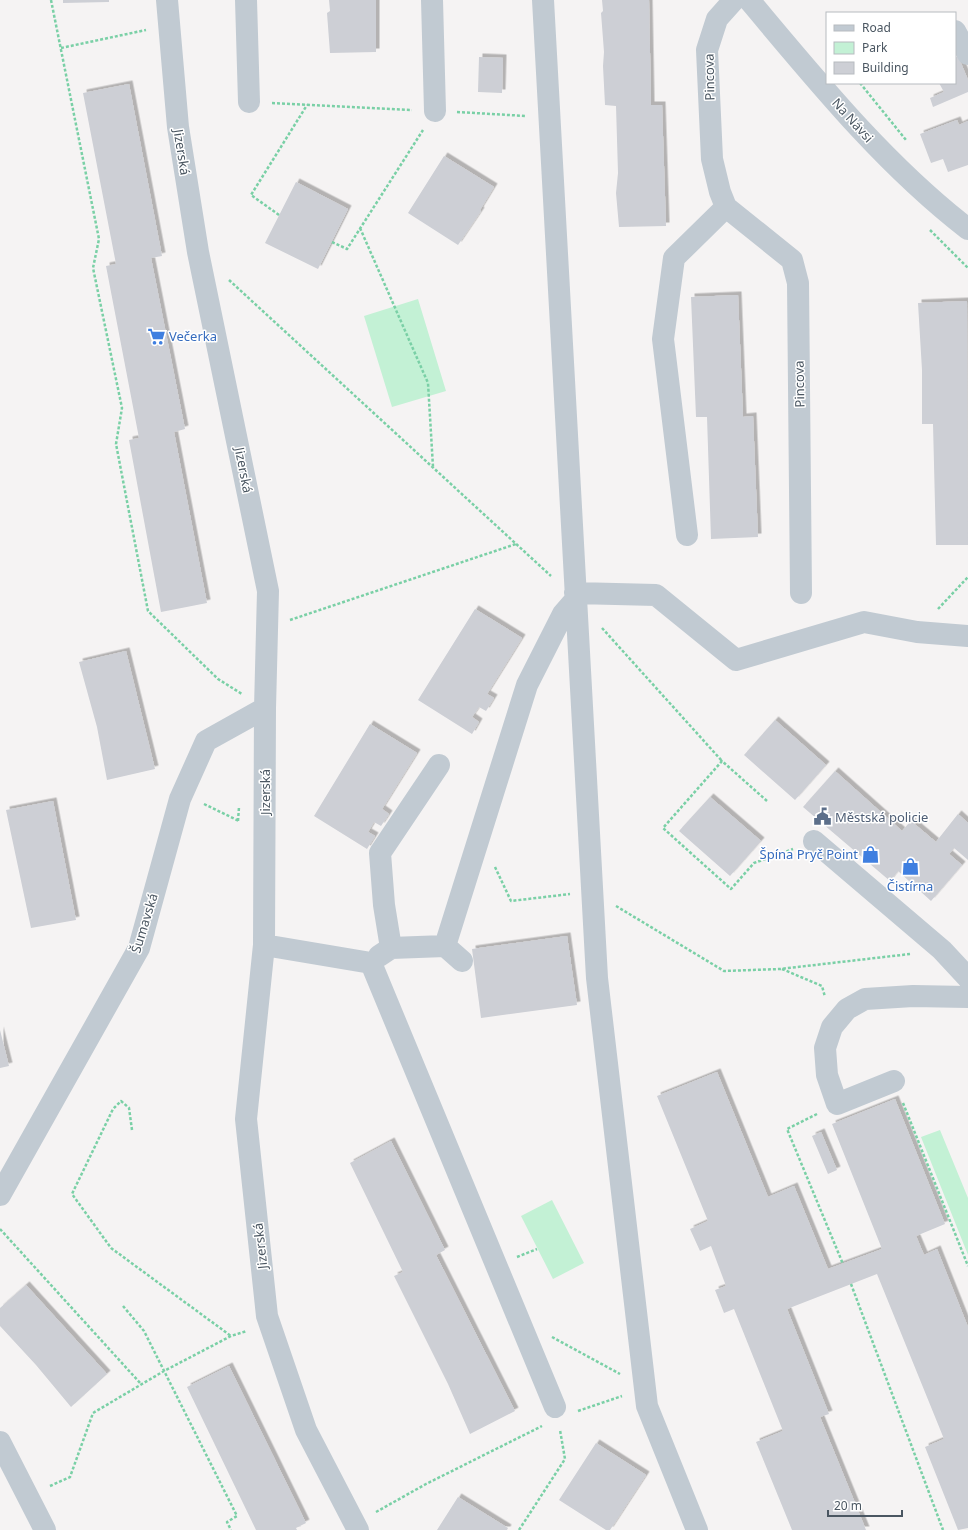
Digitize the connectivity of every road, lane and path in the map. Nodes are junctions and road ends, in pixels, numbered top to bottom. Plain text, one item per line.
1 (51, 0) edge
2 (167, 0) edge
3 (246, 0) edge
4 (432, 0) edge
5 (543, 0) edge
6 (734, 0) edge
7 (749, 0) edge
8 (169, 25) junction
9 (956, 33) edge
10 (61, 48) junction
11 (968, 54) edge
12 (861, 84) edge
13 (249, 102) joint
14 (308, 104) junction
15 (435, 111) junction
16 (549, 117) junction
17 (908, 142) dead end
18 (726, 207) junction
19 (279, 215) dead end
20 (360, 228) junction
21 (968, 229) edge
22 (332, 242) dead end
23 (228, 279) dead end
24 (434, 468) junction
25 (687, 535) dead end
26 (516, 544) junction
27 (968, 577) edge
28 (801, 593) dead end
29 (576, 596) junction
30 (267, 628) junction
31 (917, 632) junction
32 (968, 636) edge
33 (265, 708) junction
34 (722, 761) junction
35 (439, 765) dead end
36 (182, 793) junction
37 (767, 801) dead end
38 (265, 834) junction
39 (480, 835) junction
40 (814, 841) joint
41 (592, 891) junction
42 (264, 945) junction
43 (445, 946) junction
44 (391, 948) junction
45 (917, 953) dead end
46 (462, 962) dead end
47 (371, 963) junction
48 (780, 969) junction
49 (968, 978) edge
50 (968, 997) edge
51 (832, 1027) junction
52 (894, 1081) joint
53 (837, 1104) junction
54 (132, 1130) dead end
55 (0, 1195) edge
56 (0, 1228) edge
57 (843, 1264) dead end
58 (968, 1266) edge
59 (851, 1284) dead end
60 (122, 1306) dead end
61 (518, 1319) junction
62 (270, 1325) junction
63 (231, 1336) junction
64 (164, 1371) junction
65 (141, 1384) junction
66 (645, 1388) junction
67 (556, 1412) junction
68 (0, 1442) edge
69 (28, 1496) junction
70 (356, 1526) edge
71 (45, 1530) edge
72 (231, 1530) edge
73 (519, 1530) edge
74 (697, 1530) edge
75 (944, 1530) edge

1 - 10 path
2 - 8 street, Jizerská
3 - 13 street
4 - 15 street
5 - 16 street
6 - 18 street, Pincova
7 - 21 street, Na Návsi
8 - 10 path
8 - 30 street, Jizerská
9 - 11 street
10 - 33 path
12 - 17 path
13 - 14 path
14 - 15 path
14 - 19 path
15 - 16 path
15 - 20 path
16 - 29 street
18 - 25 street
18 - 28 street, Pincova
20 - 22 path
20 - 24 path
23 - 24 path
24 - 26 path
26 - 29 path
26 - 30 path
27 - 31 path
29 - 31 street
29 - 34 path
29 - 39 street
29 - 41 street
30 - 33 street, Jizerská
31 - 32 street
33 - 36 street, Šumavská
33 - 38 street, Jizerská
34 - 37 path
34 - 40 path
35 - 44 street
36 - 38 path
36 - 55 street, Šumavská
38 - 42 street, Jizerská
39 - 41 path
39 - 43 street
40 - 49 street
41 - 48 path
41 - 66 street
42 - 47 street
42 - 62 street, Jizerská
43 - 44 street
43 - 46 street
44 - 47 street
45 - 48 path
47 - 61 street
48 - 51 path
50 - 51 street
51 - 53 street
52 - 53 street
52 - 58 path
53 - 57 path
54 - 63 path
56 - 65 path
59 - 75 path
60 - 64 path
61 - 66 path
61 - 67 street
62 - 63 path
62 - 70 street, Jizerská
63 - 64 path
64 - 65 path
64 - 72 path
65 - 69 path
66 - 67 path
66 - 74 street
67 - 70 path
67 - 73 path
68 - 69 street
69 - 71 street

